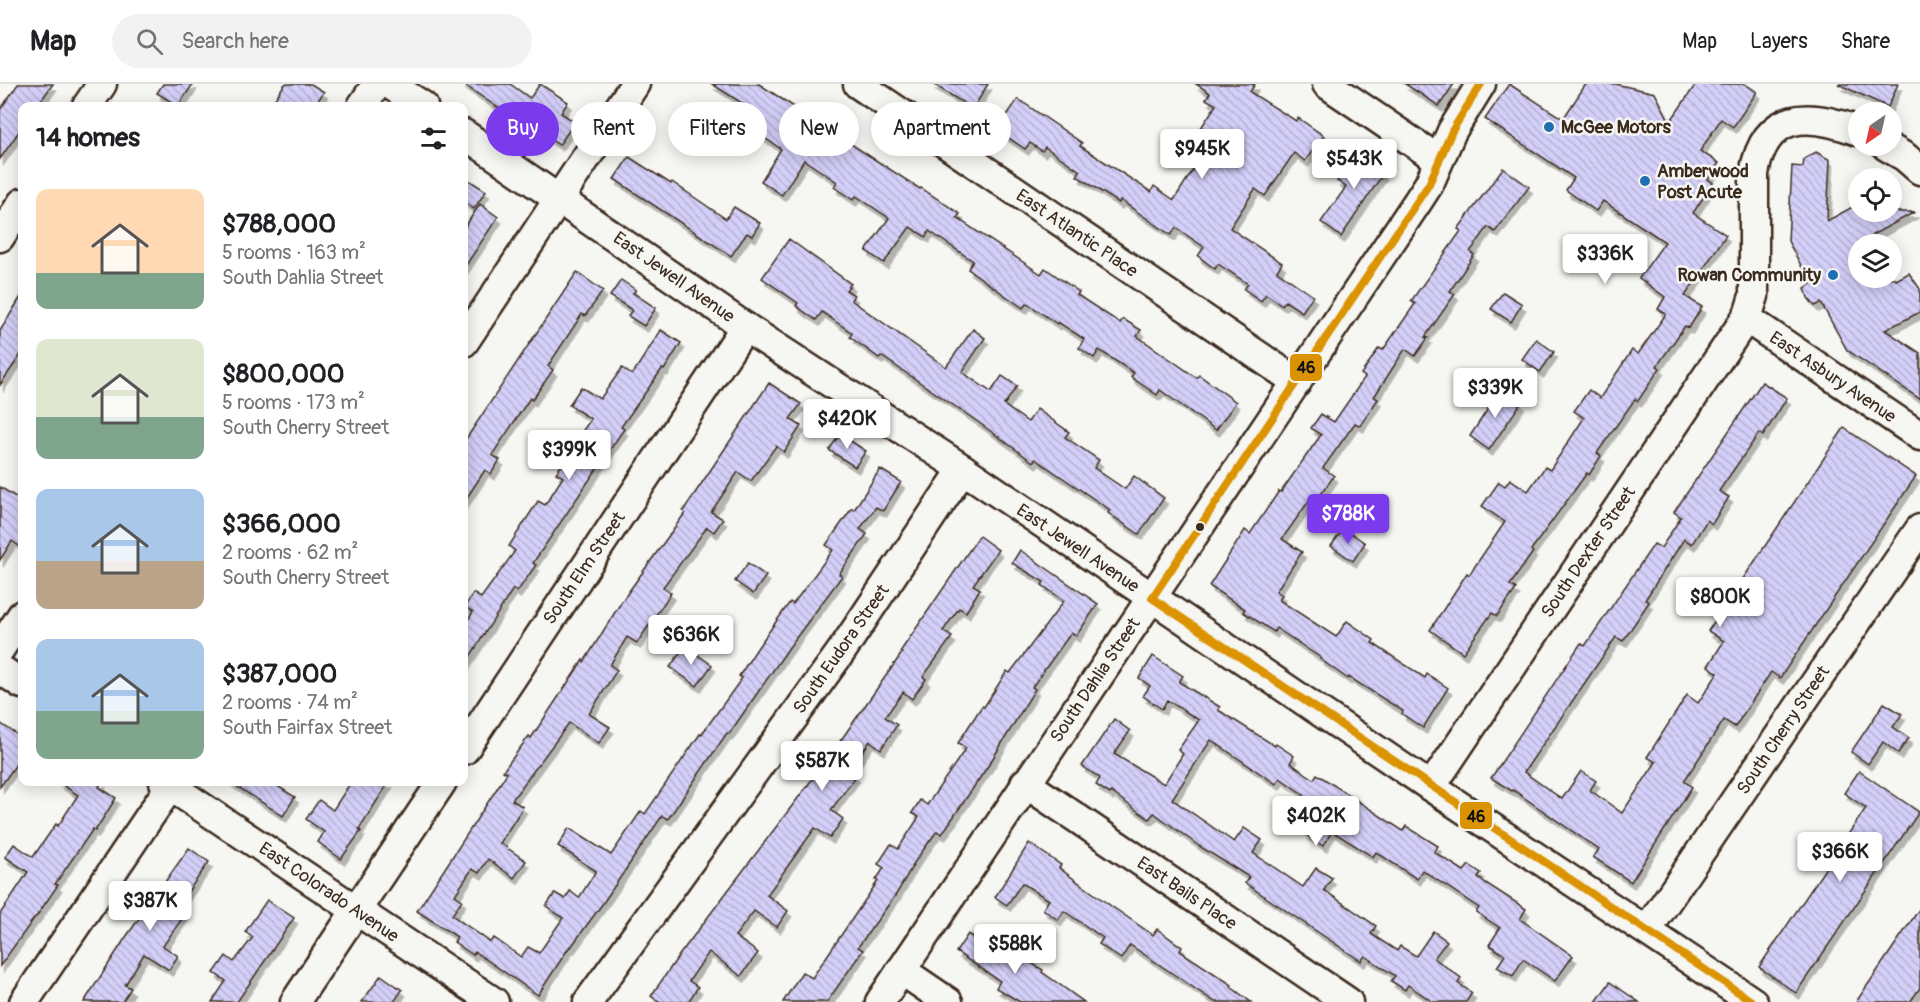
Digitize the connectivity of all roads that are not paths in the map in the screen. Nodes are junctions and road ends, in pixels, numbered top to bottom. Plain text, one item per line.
1 (102, 84) edge
2 (377, 84) edge
3 (389, 84) edge
4 (634, 84) edge
5 (858, 84) edge
6 (1326, 84) edge
7 (1481, 84) edge
8 (90, 102) edge
9 (365, 102) edge
10 (417, 102) edge
11 (1848, 128) edge
12 (468, 137) edge
13 (1902, 155) edge
14 (1438, 160) junction
15 (1920, 170) edge
16 (559, 197) junction
17 (18, 209) edge
18 (0, 237) edge
19 (1746, 318) junction
20 (745, 327) junction
21 (468, 336) edge
22 (1297, 382) junction
23 (1920, 436) edge
24 (963, 469) junction
25 (1920, 529) edge
26 (1152, 598) junction
27 (18, 621) edge
28 (0, 649) edge
29 (0, 669) edge
30 (18, 681) edge
31 (468, 744) edge
32 (1025, 783) junction
33 (167, 786) edge
34 (173, 786) edge
35 (439, 786) edge
36 (1431, 787) junction
37 (356, 911) junction
38 (1647, 930) junction
39 (901, 970) junction
40 (1748, 1001) edge
41 (24, 1002) edge
42 (295, 1002) edge
43 (494, 1002) edge
44 (588, 1002) edge
45 (880, 1002) edge
46 (948, 1002) edge
47 (1348, 1002) edge

1 - 8 street
2 - 9 street
3 - 10 street
4 - 16 street
5 - 22 street, East Atlantic Place
6 - 14 street
7 - 14 street, South Dahlia Street
11 - 19 street, South Dexter Street
12 - 16 street, East Jewell Avenue
13 - 15 street
14 - 22 street, South Dahlia Street
16 - 20 street, East Jewell Avenue
16 - 21 street
17 - 18 street
19 - 23 street, East Asbury Avenue
19 - 36 street, South Dexter Street
20 - 24 street, East Jewell Avenue
20 - 31 street, South Elm Street
22 - 26 street, South Dahlia Street
24 - 26 street, East Jewell Avenue
24 - 44 street, South Eudora Street
25 - 38 street, South Cherry Street
26 - 32 street, South Dahlia Street
26 - 36 street, East Jewell Avenue
27 - 28 street
29 - 30 street
32 - 39 street, South Dahlia Street
32 - 47 street, East Bails Place
33 - 41 street
34 - 37 street, East Colorado Avenue
35 - 37 street
36 - 38 street, East Jewell Avenue
37 - 42 street
37 - 43 street, East Colorado Avenue
38 - 40 street, East Jewell Avenue
39 - 45 street, South Dahlia Street
39 - 46 street

